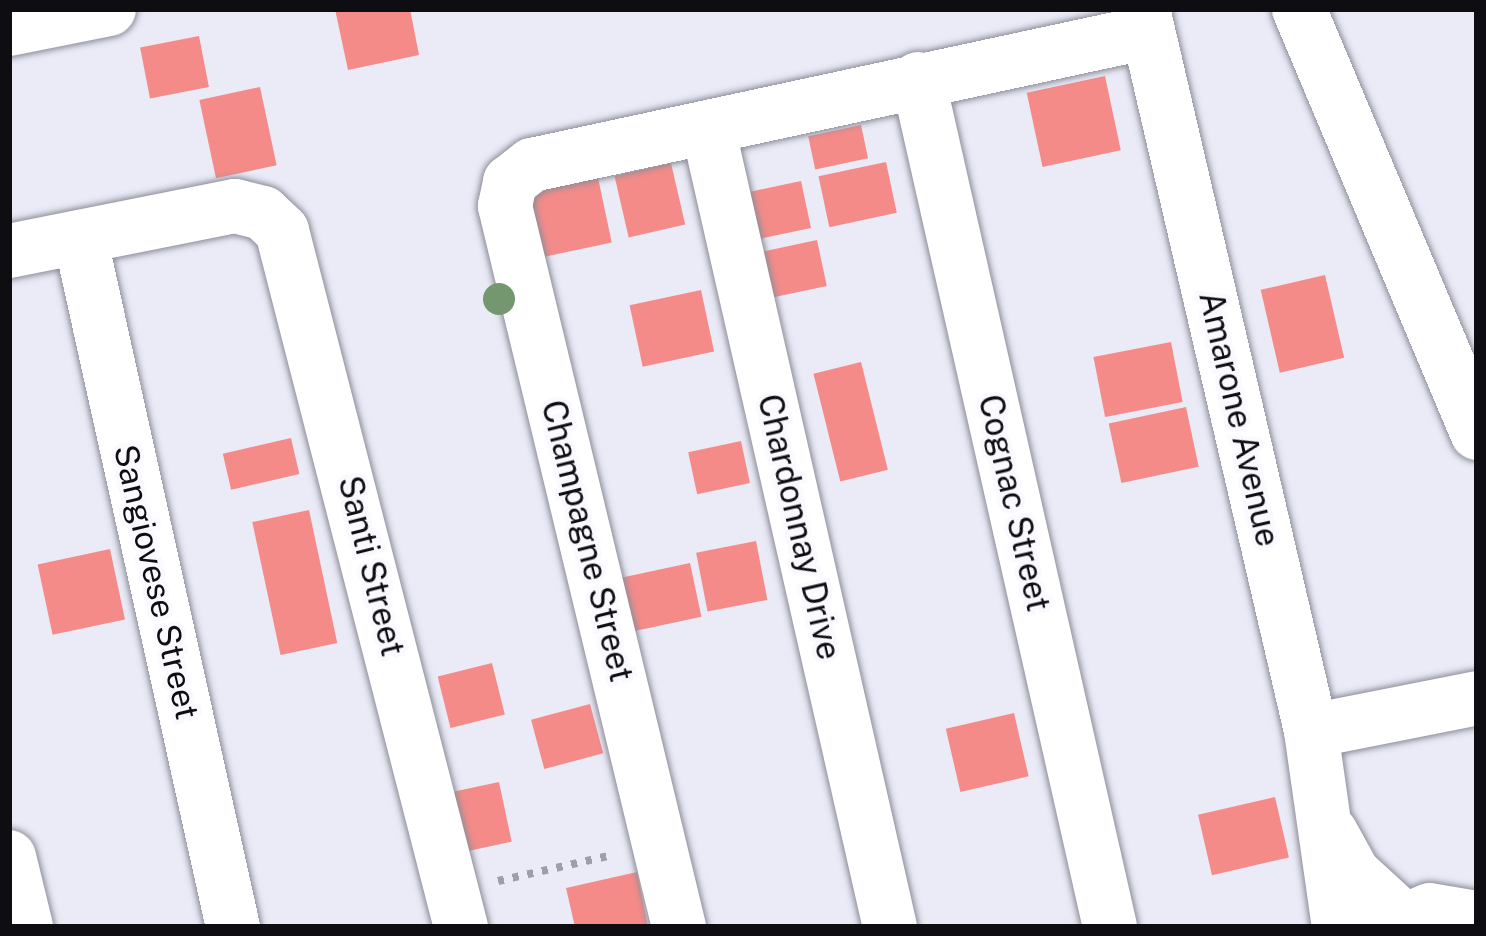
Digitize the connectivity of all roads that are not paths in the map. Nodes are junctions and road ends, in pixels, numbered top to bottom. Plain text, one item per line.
1 (109, 9) edge
2 (1299, 9) edge
3 (1146, 21) edge
4 (9, 29) edge
5 (918, 79) junction
6 (708, 128) junction
7 (80, 237) junction
8 (9, 251) edge
9 (1477, 433) edge
10 (1477, 698) edge
11 (1311, 731) junction
12 (1330, 830) junction
13 (9, 856) edge
14 (457, 909) edge
15 (1477, 918) edge
16 (1396, 923) edge
17 (26, 927) edge
18 (233, 927) edge
19 (679, 927) edge
20 (890, 927) edge
21 (1110, 927) edge
22 (1339, 927) edge

1 - 4 street
2 - 9 street
3 - 5 street
3 - 11 street, Amarone Avenue
5 - 6 street
5 - 21 street, Cognac Street
6 - 19 street, Champagne Street
6 - 20 street, Chardonnay Drive
7 - 8 street
7 - 14 street, Santi Street
7 - 18 street, Sangiovese Street
10 - 11 street
11 - 12 street, Amarone Avenue
12 - 16 street, Amarone Avenue
12 - 22 street, Amarone Avenue
13 - 17 street
15 - 16 street

